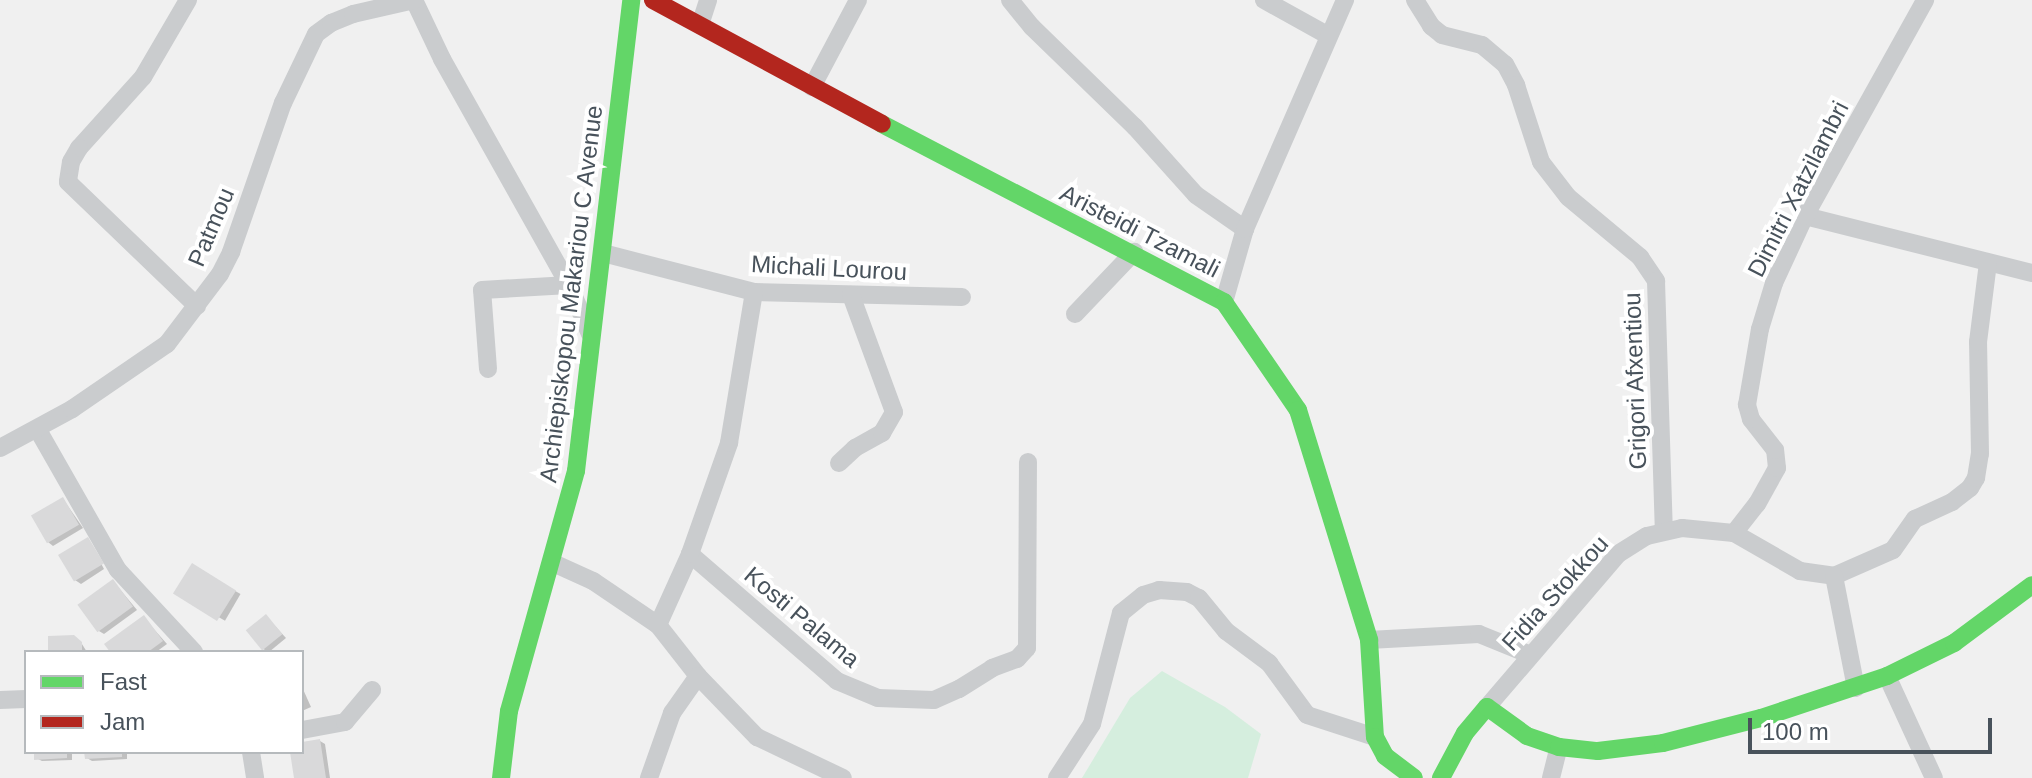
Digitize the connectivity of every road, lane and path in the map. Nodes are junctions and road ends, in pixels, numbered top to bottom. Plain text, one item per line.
1 (188, 0) edge
2 (414, 0) edge
3 (631, 0) edge
4 (653, 0) edge
5 (708, 0) edge
6 (858, 0) edge
7 (1010, 0) edge
8 (1264, 0) edge
9 (1345, 0) edge
10 (1415, 0) edge
11 (1925, 0) edge
12 (700, 25) junction
13 (1329, 36) junction
14 (812, 87) junction
15 (1805, 216) junction
16 (1245, 229) junction
17 (1134, 252) junction
18 (603, 253) junction
19 (1988, 263) junction
20 (2032, 273) edge
21 (569, 285) junction
22 (754, 292) junction
23 (851, 295) junction
24 (962, 297) dead end
25 (1224, 302) junction
26 (197, 306) junction
27 (1075, 314) dead end
28 (593, 340) junction
29 (488, 369) dead end
30 (38, 430) junction
31 (0, 448) edge
32 (1028, 462) dead end
33 (839, 463) dead end
34 (1664, 530) junction
35 (1734, 533) junction
36 (690, 554) junction
37 (551, 562) junction
38 (1834, 576) junction
39 (2032, 585) edge
40 (658, 625) junction
41 (1369, 640) junction
42 (192, 650) edge
43 (1531, 655) junction
44 (698, 676) junction
45 (1887, 676) junction
46 (1856, 688) junction
47 (372, 690) dead end
48 (24, 699) edge
49 (0, 700) edge
50 (1487, 707) junction
51 (304, 730) edge
52 (1375, 737) junction
53 (1559, 747) junction
54 (251, 754) edge
55 (255, 778) edge
56 (501, 778) edge
57 (649, 778) edge
58 (843, 778) edge
59 (1057, 778) edge
60 (1414, 778) edge
61 (1441, 778) edge
62 (1551, 778) edge
63 (1934, 778) edge

1 - 26 street
2 - 21 street
2 - 26 street, Patmou
3 - 18 street, Archiepiskopou Makariou C Avenue
4 - 12 street, Aristeidi Tzamali
5 - 12 street
6 - 14 street
7 - 16 street
8 - 13 street
9 - 13 street
10 - 34 street, Grigori Afxentiou
11 - 15 street, Dimitri Xatzilambri
12 - 14 street, Aristeidi Tzamali
13 - 16 street
14 - 17 street, Aristeidi Tzamali
15 - 19 street
15 - 35 street, Dimitri Xatzilambri
16 - 25 street
17 - 25 street, Aristeidi Tzamali
17 - 27 street
18 - 22 street, Michali Lourou
18 - 28 street, Archiepiskopou Makariou C Avenue
19 - 20 street
19 - 38 street
21 - 28 street
21 - 29 street
22 - 23 street, Michali Lourou
22 - 36 street
23 - 24 street, Michali Lourou
23 - 33 street
25 - 41 street, Aristeidi Tzamali
26 - 30 street, Patmou
28 - 37 street, Archiepiskopou Makariou C Avenue
30 - 31 street, Patmou
30 - 42 street
32 - 36 street, Kosti Palama
34 - 35 street, Fidia Stokkou
34 - 43 street, Fidia Stokkou
35 - 38 street, Fidia Stokkou
36 - 40 street
37 - 40 street
37 - 56 street, Archiepiskopou Makariou C Avenue
38 - 46 street
39 - 45 street
40 - 44 street
41 - 43 street
41 - 52 street, Aristeidi Tzamali
43 - 50 street, Fidia Stokkou
44 - 57 street
44 - 58 street
45 - 46 street
45 - 63 street
46 - 53 street
47 - 51 street
48 - 49 street
50 - 53 street
50 - 61 street
52 - 59 street
52 - 60 street
53 - 62 street
54 - 55 street

